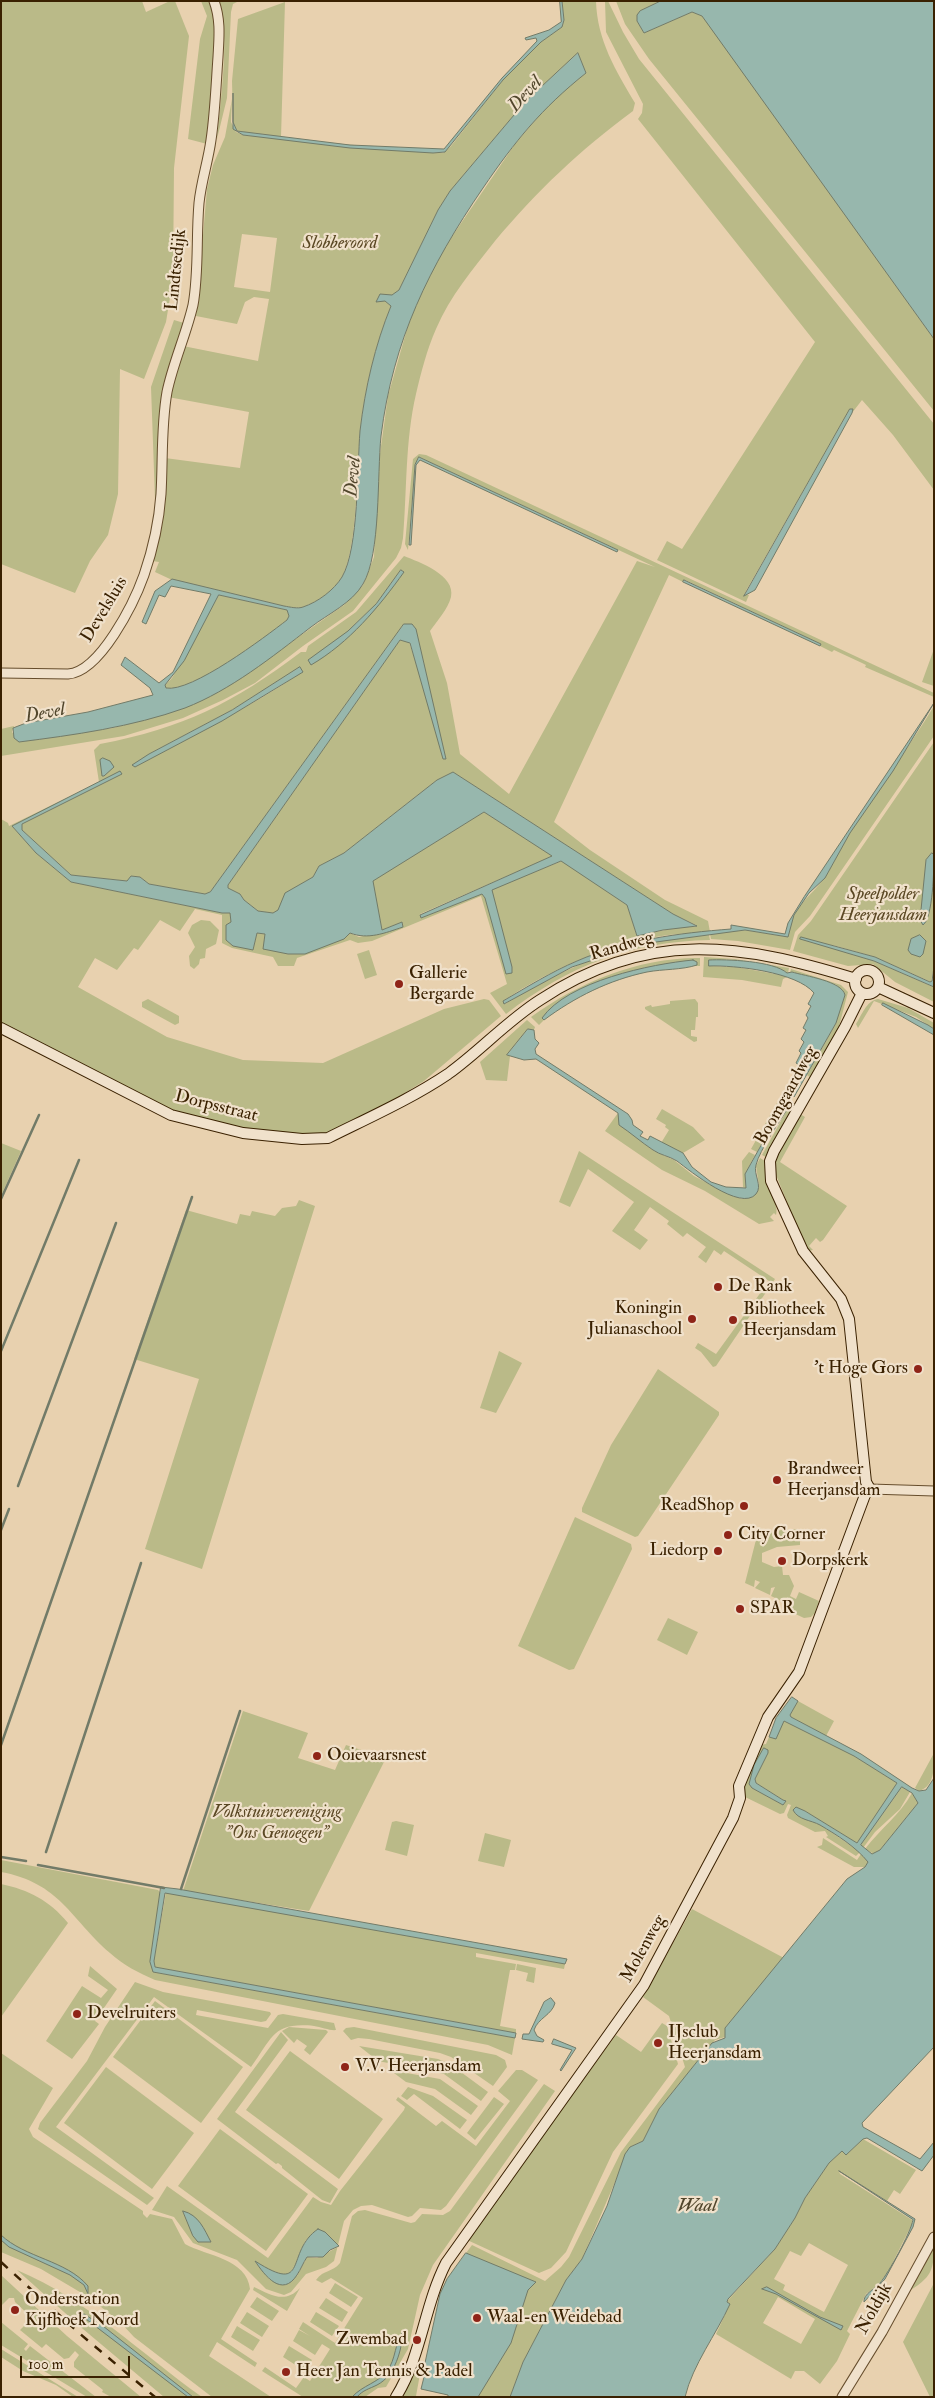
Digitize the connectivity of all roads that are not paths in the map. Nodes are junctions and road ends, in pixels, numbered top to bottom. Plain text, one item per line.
1 (214, 1) edge
2 (154, 539) joint
3 (1, 673) edge
4 (856, 979) junction
5 (878, 987) junction
6 (862, 993) junction
7 (934, 1013) edge
8 (1, 1028) edge
9 (429, 1085) joint
10 (870, 1489) junction
11 (934, 1491) edge
12 (934, 2236) edge
13 (396, 2397) edge
14 (842, 2397) edge

1 - 2 street, Lindtsedijk
2 - 3 street, Develsluis
4 - 5 main road
4 - 6 main road
4 - 9 main road, Randweg
5 - 6 main road
5 - 7 main road
6 - 10 main road, Boomgaardweg
8 - 9 main road, Dorpsstraat
10 - 11 street
10 - 13 main road, Molenweg
12 - 14 street, Noldijk

